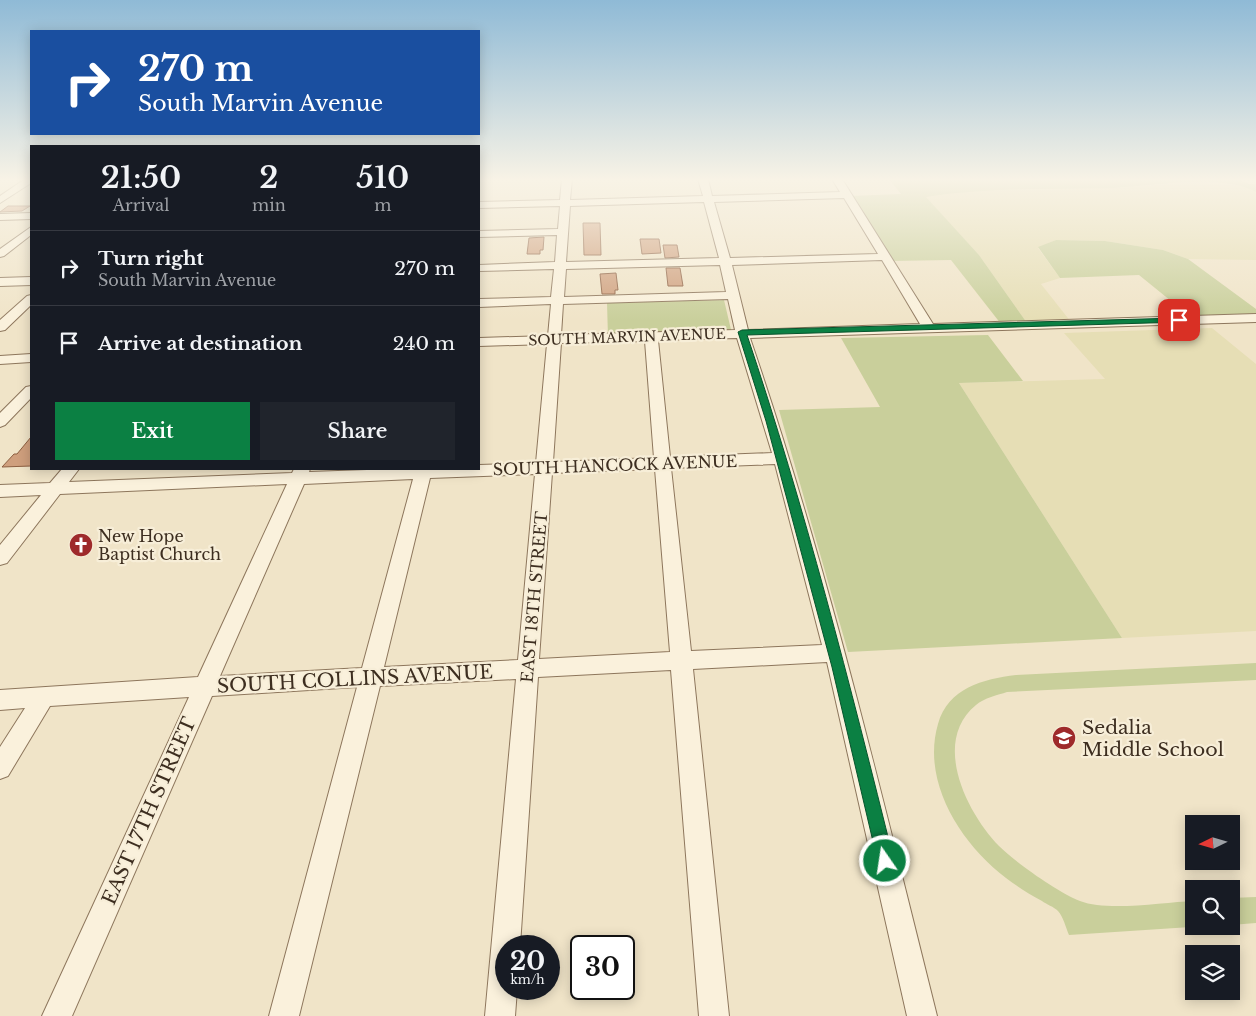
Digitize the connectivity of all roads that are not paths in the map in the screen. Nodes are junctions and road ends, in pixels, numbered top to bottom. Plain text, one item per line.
1 (563, 226) edge
2 (716, 226) edge
3 (866, 226) edge
4 (30, 231) edge
5 (563, 232) junction
6 (480, 234) edge
7 (0, 254) edge
8 (885, 257) junction
9 (725, 261) junction
10 (560, 266) junction
11 (480, 268) edge
12 (30, 281) edge
13 (0, 282) edge
14 (733, 295) junction
15 (30, 300) edge
16 (557, 300) junction
17 (480, 303) edge
18 (1256, 318) edge
19 (0, 327) edge
20 (929, 328) junction
21 (742, 332) junction
22 (651, 336) junction
23 (554, 340) junction
24 (480, 342) edge
25 (30, 358) edge
26 (0, 360) edge
27 (30, 391) edge
28 (0, 422) edge
29 (781, 458) junction
30 (662, 463) junction
31 (544, 468) junction
32 (70, 470) edge
33 (300, 473) edge
34 (422, 473) junction
35 (184, 476) edge
36 (55, 488) junction
37 (0, 491) edge
38 (0, 558) edge
39 (835, 653) junction
40 (681, 661) junction
41 (528, 669) junction
42 (371, 677) junction
43 (205, 688) junction
44 (44, 697) junction
45 (0, 700) edge
46 (0, 768) edge
47 (57, 1016) edge
48 (284, 1016) edge
49 (500, 1016) edge
50 (714, 1016) edge
51 (922, 1016) edge

1 - 5 street, EAST 18TH STREET
2 - 9 street
3 - 8 street
4 - 7 street
5 - 6 street
5 - 10 street, EAST 18TH STREET
8 - 9 street
8 - 20 street
9 - 10 street
9 - 14 street
10 - 11 street
10 - 16 street, EAST 18TH STREET
12 - 13 street
14 - 16 street
14 - 21 street
15 - 19 street
16 - 17 street
16 - 23 street, EAST 18TH STREET
18 - 20 street, SOUTH MARVIN AVENUE
20 - 21 street, SOUTH MARVIN AVENUE
21 - 22 street, SOUTH MARVIN AVENUE
21 - 29 street
22 - 23 street, SOUTH MARVIN AVENUE
22 - 30 street
23 - 24 street, SOUTH MARVIN AVENUE
23 - 31 street, EAST 18TH STREET
25 - 26 street
27 - 28 street
29 - 30 street, SOUTH HANCOCK AVENUE
29 - 39 street
30 - 31 street, SOUTH HANCOCK AVENUE
30 - 40 street
31 - 34 street, SOUTH HANCOCK AVENUE
31 - 41 street, EAST 18TH STREET
32 - 36 street
33 - 34 street, SOUTH HANCOCK AVENUE
33 - 35 street, SOUTH HANCOCK AVENUE
33 - 43 street, EAST 17TH STREET
34 - 42 street
35 - 36 street, SOUTH HANCOCK AVENUE
36 - 37 street, SOUTH HANCOCK AVENUE
36 - 38 street
39 - 40 street, SOUTH COLLINS AVENUE
39 - 51 street
40 - 41 street, SOUTH COLLINS AVENUE
40 - 50 street
41 - 42 street, SOUTH COLLINS AVENUE
41 - 49 street, EAST 18TH STREET
42 - 43 street, SOUTH COLLINS AVENUE
42 - 48 street
43 - 44 street, SOUTH COLLINS AVENUE
43 - 47 street, EAST 17TH STREET
44 - 45 street, SOUTH COLLINS AVENUE
44 - 46 street

